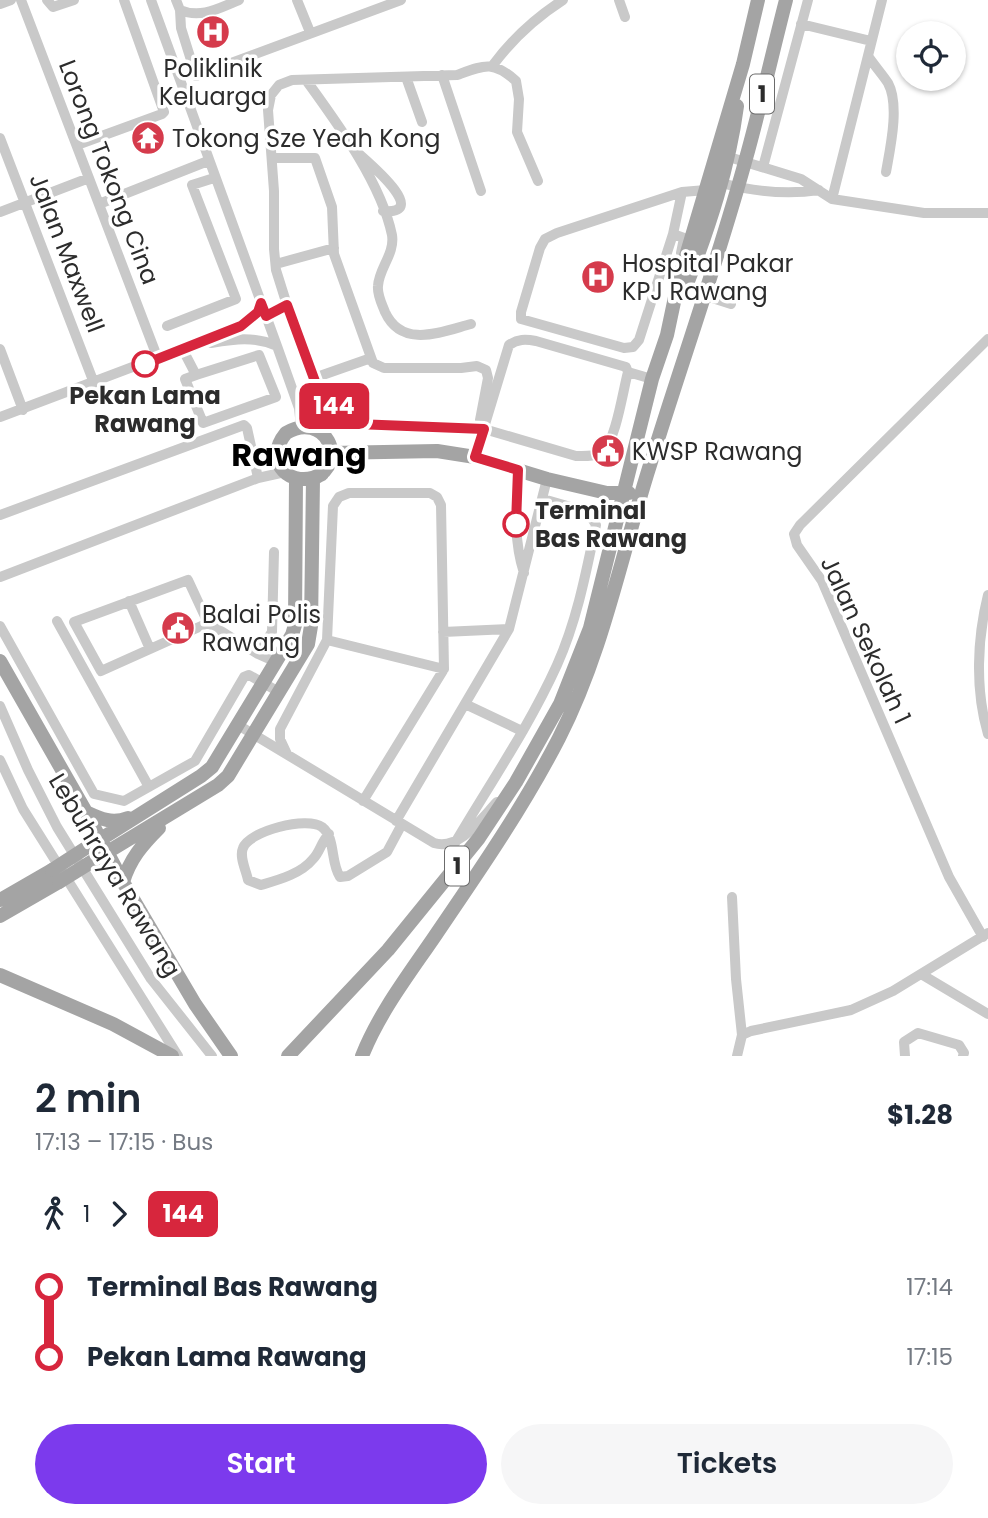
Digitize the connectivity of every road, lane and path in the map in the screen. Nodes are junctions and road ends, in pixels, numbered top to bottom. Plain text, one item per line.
1 (11, 0) edge
2 (21, 0) edge
3 (47, 0) edge
4 (74, 0) edge
5 (124, 0) edge
6 (151, 0) edge
7 (237, 0) edge
8 (297, 0) edge
9 (401, 0) edge
10 (563, 0) edge
11 (620, 0) edge
12 (758, 0) edge
13 (786, 0) edge
14 (808, 0) edge
15 (882, 0) edge
16 (0, 4) edge
17 (178, 5) edge
18 (625, 17) dead end
19 (801, 24) junction
20 (163, 30) junction
21 (310, 32) junction
22 (871, 41) junction
23 (868, 56) junction
24 (743, 64) junction
25 (493, 65) junction
26 (442, 75) junction
27 (406, 77) junction
28 (306, 80) junction
29 (422, 121) dead end
30 (0, 138) edge
31 (77, 145) junction
32 (352, 147) junction
33 (272, 158) junction
34 (729, 158) junction
35 (208, 161) junction
36 (746, 161) junction
37 (763, 167) junction
38 (886, 172) dead end
39 (89, 178) junction
40 (214, 178) junction
41 (538, 181) dead end
42 (721, 183) junction
43 (738, 187) junction
44 (706, 190) junction
45 (820, 190) junction
46 (481, 191) dead end
47 (682, 192) junction
48 (832, 199) junction
49 (25, 202) junction
50 (99, 204) junction
51 (383, 211) junction
52 (0, 212) edge
53 (988, 213) edge
54 (673, 234) junction
55 (334, 248) junction
56 (276, 264) junction
57 (706, 296) junction
58 (261, 303) junction
59 (731, 304) dead end
60 (287, 305) junction
61 (266, 316) junction
62 (471, 324) dead end
63 (167, 326) dead end
64 (667, 335) junction
65 (988, 339) edge
66 (195, 345) junction
67 (277, 346) junction
68 (0, 349) edge
69 (183, 350) junction
70 (370, 358) junction
71 (158, 359) junction
72 (628, 372) junction
73 (197, 375) junction
74 (314, 378) junction
75 (652, 379) junction
76 (94, 383) junction
77 (23, 410) junction
78 (2, 419) edge
79 (302, 427) junction
80 (481, 429) junction
81 (331, 453) junction
82 (475, 457) junction
83 (649, 467) junction
84 (518, 470) junction
85 (290, 476) junction
86 (317, 476) junction
87 (257, 478) junction
88 (547, 479) junction
89 (576, 486) junction
90 (622, 495) junction
91 (543, 499) junction
92 (0, 515) edge
93 (274, 552) dead end
94 (524, 573) junction
95 (0, 577) edge
96 (988, 595) edge
97 (129, 601) junction
98 (57, 621) dead end
99 (208, 623) junction
100 (0, 626) edge
101 (509, 629) junction
102 (443, 632) junction
103 (327, 640) junction
104 (583, 646) junction
105 (150, 649) junction
106 (258, 654) junction
107 (0, 661) edge
108 (276, 662) junction
109 (444, 668) junction
110 (263, 683) junction
111 (279, 692) junction
112 (465, 704) junction
113 (0, 706) edge
114 (238, 725) junction
115 (522, 730) junction
116 (988, 733) edge
117 (254, 735) junction
118 (287, 754) junction
119 (0, 760) edge
120 (516, 782) junction
121 (149, 787) junction
122 (363, 800) junction
123 (177, 809) junction
124 (86, 812) junction
125 (139, 814) junction
126 (399, 822) junction
127 (329, 834) junction
128 (454, 843) junction
129 (98, 849) junction
130 (55, 876) junction
131 (123, 883) junction
132 (732, 897) dead end
133 (0, 900) edge
134 (0, 916) edge
135 (985, 935) edge
136 (921, 974) junction
137 (0, 975) edge
138 (988, 1014) edge
139 (742, 1035) junction
140 (172, 1056) edge
141 (178, 1056) edge
142 (212, 1056) edge
143 (231, 1056) edge
144 (288, 1056) edge
145 (362, 1056) edge
146 (737, 1056) edge
147 (905, 1056) edge
148 (963, 1056) edge

1 - 16 street
2 - 31 street, Lorong Tokong Cina
3 - 4 street
5 - 31 street
6 - 20 street
7 - 17 street
8 - 21 street
9 - 21 street
10 - 25 street
11 - 18 street
12 - 24 main road, 1
13 - 36 main road, 1
14 - 19 street
15 - 22 street
17 - 20 street
17 - 21 street
19 - 22 street
19 - 37 street
20 - 35 street
22 - 23 street
23 - 38 street
23 - 48 street
24 - 34 main road
24 - 44 main road, 1
25 - 26 street
25 - 41 street
26 - 27 street
26 - 46 street
27 - 28 street
27 - 29 street
28 - 32 street
28 - 33 street
30 - 49 street, Jalan Maxwell
31 - 39 street, Lorong Tokong Cina
32 - 51 street
32 - 51 street
33 - 55 street
33 - 56 street
34 - 36 street
34 - 42 main road
35 - 40 street
35 - 50 street
36 - 37 street
36 - 43 main road, 1
37 - 45 street
39 - 49 street
39 - 50 street, Lorong Tokong Cina
40 - 58 street
40 - 63 street
42 - 43 street
42 - 64 main road
43 - 45 street
43 - 57 main road, 1
44 - 47 street
44 - 64 main road, 1
45 - 48 street
47 - 54 street
47 - 54 street
48 - 53 street
49 - 52 street
49 - 76 street, Jalan Maxwell
50 - 71 street, Lorong Tokong Cina
51 - 62 street
54 - 64 street
55 - 56 street
55 - 70 street
56 - 60 street
57 - 59 street
57 - 83 main road, 1
58 - 61 street
58 - 66 street
60 - 61 street
60 - 74 street
61 - 67 street
64 - 75 main road, 1
65 - 135 street, Jalan Sekolah 1
66 - 67 street
66 - 69 street
67 - 79 street
68 - 77 street
69 - 71 street
69 - 73 street
70 - 74 street
70 - 80 street
71 - 76 street
72 - 75 street
72 - 80 street
72 - 80 street
73 - 73 street
74 - 80 street
75 - 90 main road, 1
76 - 77 street
77 - 78 street
79 - 81 main road
79 - 85 main road
80 - 82 street
81 - 82 main road
81 - 86 main road
82 - 84 main road
83 - 90 main road
83 - 145 main road, 1
84 - 88 main road
84 - 94 street
85 - 86 main road
85 - 87 street
85 - 108 main road
86 - 111 main road
87 - 92 street
87 - 95 street
88 - 89 main road
88 - 91 street
89 - 90 main road
89 - 104 main road
90 - 104 main road, 1
91 - 94 street
91 - 115 street
93 - 106 street
94 - 101 street
96 - 116 street
97 - 99 street
97 - 105 street
97 - 105 street
98 - 121 street
99 - 105 street
99 - 106 street
100 - 121 street
101 - 102 street
101 - 112 street
102 - 103 street
102 - 109 street
103 - 109 street
103 - 118 street
104 - 120 main road, 1
106 - 108 street
107 - 124 main road
108 - 110 main road
109 - 122 street
110 - 111 street
110 - 114 main road
110 - 121 street
111 - 117 main road
112 - 115 street
112 - 126 street
113 - 142 street, Lebuhraya Rawang
114 - 117 street
114 - 125 main road
115 - 128 street
117 - 118 street
117 - 123 main road
118 - 122 street
119 - 141 street, Lebuhraya Rawang
120 - 128 street
120 - 144 main road, 1
122 - 126 street
123 - 129 main road
123 - 131 main road
124 - 125 main road
124 - 129 main road
125 - 129 main road
126 - 127 street
126 - 128 street
127 - 127 street
129 - 130 main road, bridge
129 - 131 main road
130 - 133 main road
130 - 134 main road
131 - 143 main road
132 - 139 street
135 - 136 street
136 - 138 street
136 - 139 street
137 - 140 main road
139 - 146 street
147 - 148 street

